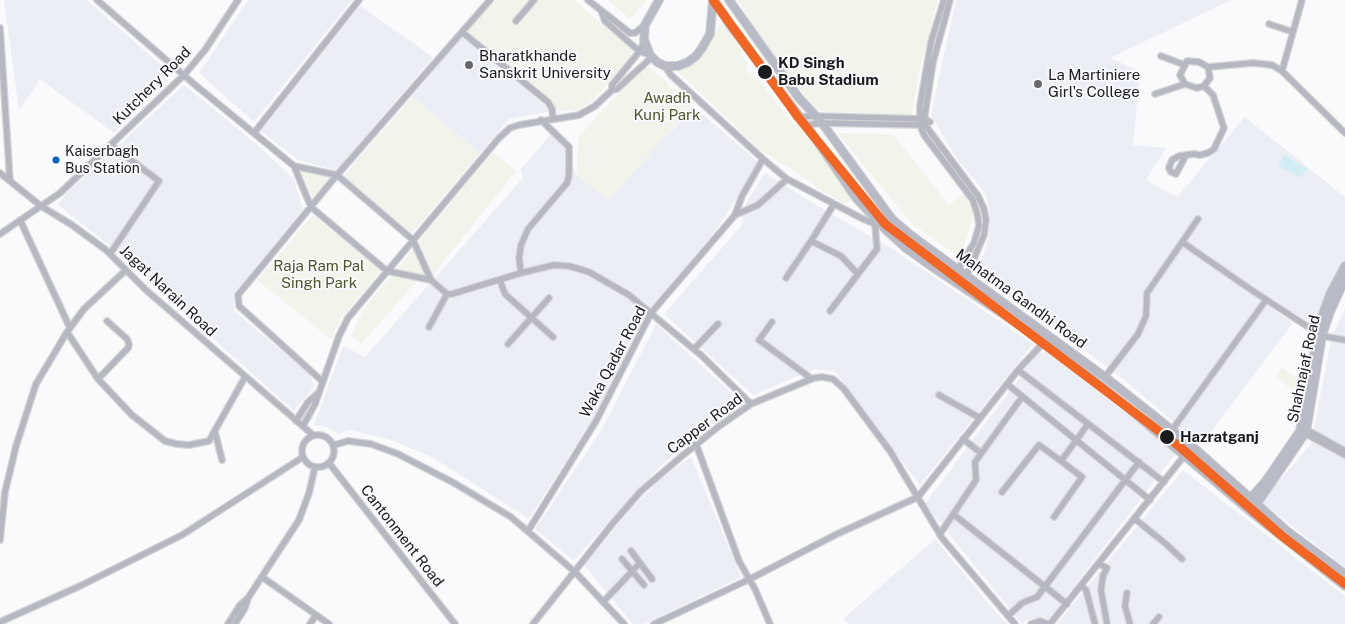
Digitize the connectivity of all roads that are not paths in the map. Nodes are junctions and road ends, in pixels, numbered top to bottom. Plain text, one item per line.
1 (97, 0) edge
2 (238, 0) edge
3 (359, 0) edge
4 (490, 0) edge
5 (534, 0) edge
6 (588, 0) edge
7 (659, 0) edge
8 (714, 0) edge
9 (729, 0) edge
10 (944, 0) edge
11 (950, 0) edge
12 (1302, 0) edge
13 (602, 12) junction
14 (726, 18) junction
15 (516, 21) dead end
16 (712, 21) junction
17 (1269, 24) dead end
18 (645, 25) junction
19 (0, 28) edge
20 (462, 32) junction
21 (1293, 32) junction
22 (644, 39) junction
23 (639, 51) junction
24 (651, 56) junction
25 (1161, 56) dead end
26 (1185, 65) junction
27 (665, 66) junction
28 (1208, 67) junction
29 (1282, 71) junction
30 (184, 75) junction
31 (1185, 84) junction
32 (1204, 86) junction
33 (612, 90) junction
34 (1155, 94) dead end
35 (814, 116) junction
36 (798, 117) junction
37 (553, 119) junction
38 (541, 120) junction
39 (922, 122) junction
40 (822, 123) junction
41 (806, 125) junction
42 (254, 133) junction
43 (1345, 133) edge
44 (111, 145) junction
45 (1186, 155) dead end
46 (763, 159) junction
47 (294, 166) junction
48 (0, 173) edge
49 (336, 175) junction
50 (788, 179) junction
51 (10, 181) junction
52 (834, 204) junction
53 (41, 206) junction
54 (311, 207) junction
55 (735, 215) junction
56 (892, 219) junction
57 (1198, 219) dead end
58 (20, 220) junction
59 (878, 224) junction
60 (0, 234) edge
61 (413, 240) junction
62 (812, 241) junction
63 (1182, 242) junction
64 (110, 254) junction
65 (1345, 266) edge
66 (126, 270) junction
67 (959, 270) junction
68 (387, 271) junction
69 (521, 273) junction
70 (858, 274) junction
71 (967, 275) junction
72 (786, 278) dead end
73 (1345, 279) edge
74 (431, 280) junction
75 (500, 280) junction
76 (952, 280) junction
77 (960, 286) junction
78 (447, 294) junction
79 (549, 298) dead end
80 (1266, 300) junction
81 (830, 311) dead end
82 (651, 313) junction
83 (531, 318) junction
84 (107, 321) dead end
85 (772, 322) dead end
86 (718, 324) dead end
87 (429, 327) dead end
88 (68, 330) junction
89 (1320, 334) junction
90 (554, 337) dead end
91 (1047, 339) junction
92 (1345, 340) edge
93 (508, 344) dead end
94 (694, 349) junction
95 (1018, 370) junction
96 (245, 377) junction
97 (1105, 377) junction
98 (98, 378) junction
99 (812, 379) junction
100 (322, 381) junction
101 (1007, 384) junction
102 (318, 393) junction
103 (939, 395) dead end
104 (1022, 397) junction
105 (751, 404) junction
106 (980, 418) junction
107 (296, 420) junction
108 (1088, 424) junction
109 (303, 426) junction
110 (1172, 430) junction
111 (215, 432) junction
112 (1303, 432) junction
113 (313, 435) junction
114 (963, 440) junction
115 (1076, 440) junction
116 (696, 444) junction
117 (334, 445) junction
118 (1192, 446) junction
119 (1345, 451) edge
120 (981, 453) junction
121 (1345, 455) edge
122 (303, 457) junction
123 (1184, 457) junction
124 (222, 460) dead end
125 (1061, 461) junction
126 (1139, 462) junction
127 (329, 463) junction
128 (315, 467) junction
129 (1125, 480) junction
130 (1164, 482) junction
131 (1002, 492) dead end
132 (918, 497) junction
133 (1250, 499) junction
134 (1150, 500) junction
135 (1256, 505) junction
136 (1244, 506) junction
137 (1251, 512) junction
138 (953, 514) junction
139 (1054, 517) dead end
140 (1135, 518) junction
141 (528, 531) junction
142 (940, 534) junction
143 (0, 540) edge
144 (631, 551) dead end
145 (622, 559) dead end
146 (1182, 559) dead end
147 (640, 563) junction
148 (1099, 564) junction
149 (632, 571) junction
150 (575, 572) junction
151 (1345, 574) edge
152 (262, 577) junction
153 (652, 579) dead end
154 (750, 579) junction
155 (644, 585) dead end
156 (1081, 585) junction
157 (1045, 586) junction
158 (1345, 586) edge
159 (1127, 593) dead end
160 (248, 598) junction
161 (603, 602) junction
162 (1067, 604) junction
163 (316, 615) junction
164 (1008, 616) junction
165 (1159, 617) dead end
166 (0, 622) edge
167 (663, 622) edge
168 (228, 624) edge
169 (235, 624) edge
170 (310, 624) edge
171 (329, 624) edge
172 (455, 624) edge
173 (533, 624) edge
174 (624, 624) edge
175 (654, 624) edge
176 (770, 624) edge
177 (1015, 624) edge
178 (1031, 624) edge
179 (1049, 624) edge
180 (1095, 624) edge
181 (1106, 624) edge
182 (1130, 624) edge
183 (1154, 624) edge

1 - 30 street
2 - 30 street, Kutchery Road
3 - 42 street
4 - 20 street
5 - 15 street
6 - 13 street
7 - 18 main road
8 - 14 main road, Mahatma Gandhi Road
8 - 16 main road
9 - 35 main road, Mahatma Gandhi Road
10 - 39 street
11 - 39 street
12 - 21 street
13 - 18 street
13 - 23 street
14 - 16 main road
14 - 36 main road, Mahatma Gandhi Road
16 - 27 main road
17 - 21 street
18 - 22 main road
19 - 51 street
20 - 37 street
20 - 49 street
21 - 29 street
22 - 23 street
22 - 24 main road
23 - 24 street
23 - 33 street
24 - 27 main road
24 - 33 street
25 - 26 street
26 - 28 street
26 - 31 street
27 - 46 street
28 - 29 street
28 - 32 street
29 - 43 street
30 - 42 street
30 - 44 street, Kutchery Road
31 - 32 street
31 - 34 street
32 - 45 street
33 - 37 street
35 - 36 street
35 - 39 street
35 - 40 main road, Mahatma Gandhi Road
36 - 41 main road, Mahatma Gandhi Road
37 - 38 street
38 - 61 street
38 - 69 street
39 - 40 street
39 - 67 street
39 - 71 street
40 - 41 street
40 - 56 main road, Mahatma Gandhi Road
41 - 59 main road, Mahatma Gandhi Road
42 - 47 street
44 - 53 street, Kutchery Road
44 - 64 street
46 - 50 street
46 - 55 street, Waka Qadar Road
47 - 49 street
47 - 54 street
48 - 51 street, Jagat Narain Road
49 - 54 street
49 - 61 street
50 - 52 street
50 - 55 street, Waka Qadar Road
51 - 53 street, Jagat Narain Road
52 - 59 street
52 - 62 street
53 - 58 street, Kutchery Road
53 - 64 street, Jagat Narain Road
54 - 68 street
54 - 100 street
55 - 82 street, Waka Qadar Road
56 - 59 street
56 - 67 main road, Mahatma Gandhi Road
57 - 63 street
58 - 60 street, Kutchery Road
58 - 88 street
59 - 70 street
59 - 76 main road, Mahatma Gandhi Road
61 - 68 street
61 - 74 street
62 - 70 street
62 - 72 street
63 - 80 street
63 - 97 street
64 - 66 street, Jagat Narain Road
65 - 89 main road
66 - 88 street
66 - 96 street, Jagat Narain Road
67 - 71 main road, Mahatma Gandhi Road
67 - 76 street
68 - 74 street
68 - 100 street
69 - 75 street
69 - 82 street
70 - 81 street
71 - 77 street
71 - 91 main road, Mahatma Gandhi Road
73 - 89 main road, Shahnajaf Road
74 - 78 street
75 - 78 street
75 - 83 street
76 - 77 main road, Mahatma Gandhi Road
77 - 91 main road, Mahatma Gandhi Road
78 - 87 street
79 - 83 street
80 - 89 street
80 - 110 street
82 - 94 street
82 - 141 street, Waka Qadar Road
83 - 90 street
83 - 93 street
84 - 98 street
85 - 99 street
86 - 94 street
88 - 98 street
88 - 143 street
89 - 92 street
89 - 112 main road, Shahnajaf Road
91 - 95 street
91 - 97 main road, Mahatma Gandhi Road
91 - 123 main road, Mahatma Gandhi Road
94 - 105 street
95 - 101 street
95 - 108 street
96 - 107 street, Jagat Narain Road
96 - 111 street
97 - 110 main road, Mahatma Gandhi Road
98 - 111 street
99 - 105 street, Capper Road
99 - 132 street, Capper Road
100 - 102 street
101 - 104 street
101 - 106 street
102 - 107 street
102 - 109 street
103 - 106 street
104 - 115 street
104 - 120 street
105 - 116 street, Capper Road
106 - 114 street
107 - 109 street, Jagat Narain Road
108 - 115 street
108 - 126 street
109 - 113 street, Jagat Narain Road
110 - 118 main road, Mahatma Gandhi Road
111 - 124 street
112 - 119 street
112 - 121 street
112 - 133 main road
112 - 135 main road, Shahnajaf Road
113 - 117 street
113 - 122 street
114 - 120 street
114 - 132 street
115 - 125 street
115 - 129 street
116 - 150 street, Capper Road
116 - 154 street
117 - 127 street
117 - 141 street
118 - 123 street
118 - 133 main road, Mahatma Gandhi Road
120 - 138 street
122 - 128 street
122 - 166 street
123 - 130 street
123 - 136 main road, Mahatma Gandhi Road
125 - 131 street
125 - 139 street
126 - 129 street
126 - 130 street
127 - 128 street
127 - 172 street, Cantonment Road
128 - 152 street
129 - 134 street
129 - 157 street
130 - 134 street
132 - 142 street, Capper Road
132 - 154 street
133 - 135 main road, Mahatma Gandhi Road
133 - 136 main road
134 - 140 street
135 - 137 main road, Shahnajaf Road
135 - 151 main road, Mahatma Gandhi Road
136 - 137 main road, Mahatma Gandhi Road
137 - 158 main road, Mahatma Gandhi Road
138 - 142 street
138 - 157 street
140 - 146 street
140 - 148 street
141 - 150 street
142 - 164 street, Capper Road
144 - 147 street
145 - 149 street
147 - 149 street
147 - 153 street
148 - 156 street
148 - 181 street
149 - 155 street
149 - 161 street
150 - 161 street
150 - 173 street, Capper Road
152 - 160 street
152 - 163 street
154 - 167 street
154 - 176 street
156 - 162 street
156 - 180 street
157 - 162 street
157 - 164 street
159 - 182 street
160 - 168 street
160 - 169 street
161 - 174 street
162 - 179 street
163 - 170 street
163 - 171 street
164 - 177 street, Capper Road
165 - 183 street
167 - 175 street
178 - 179 street

